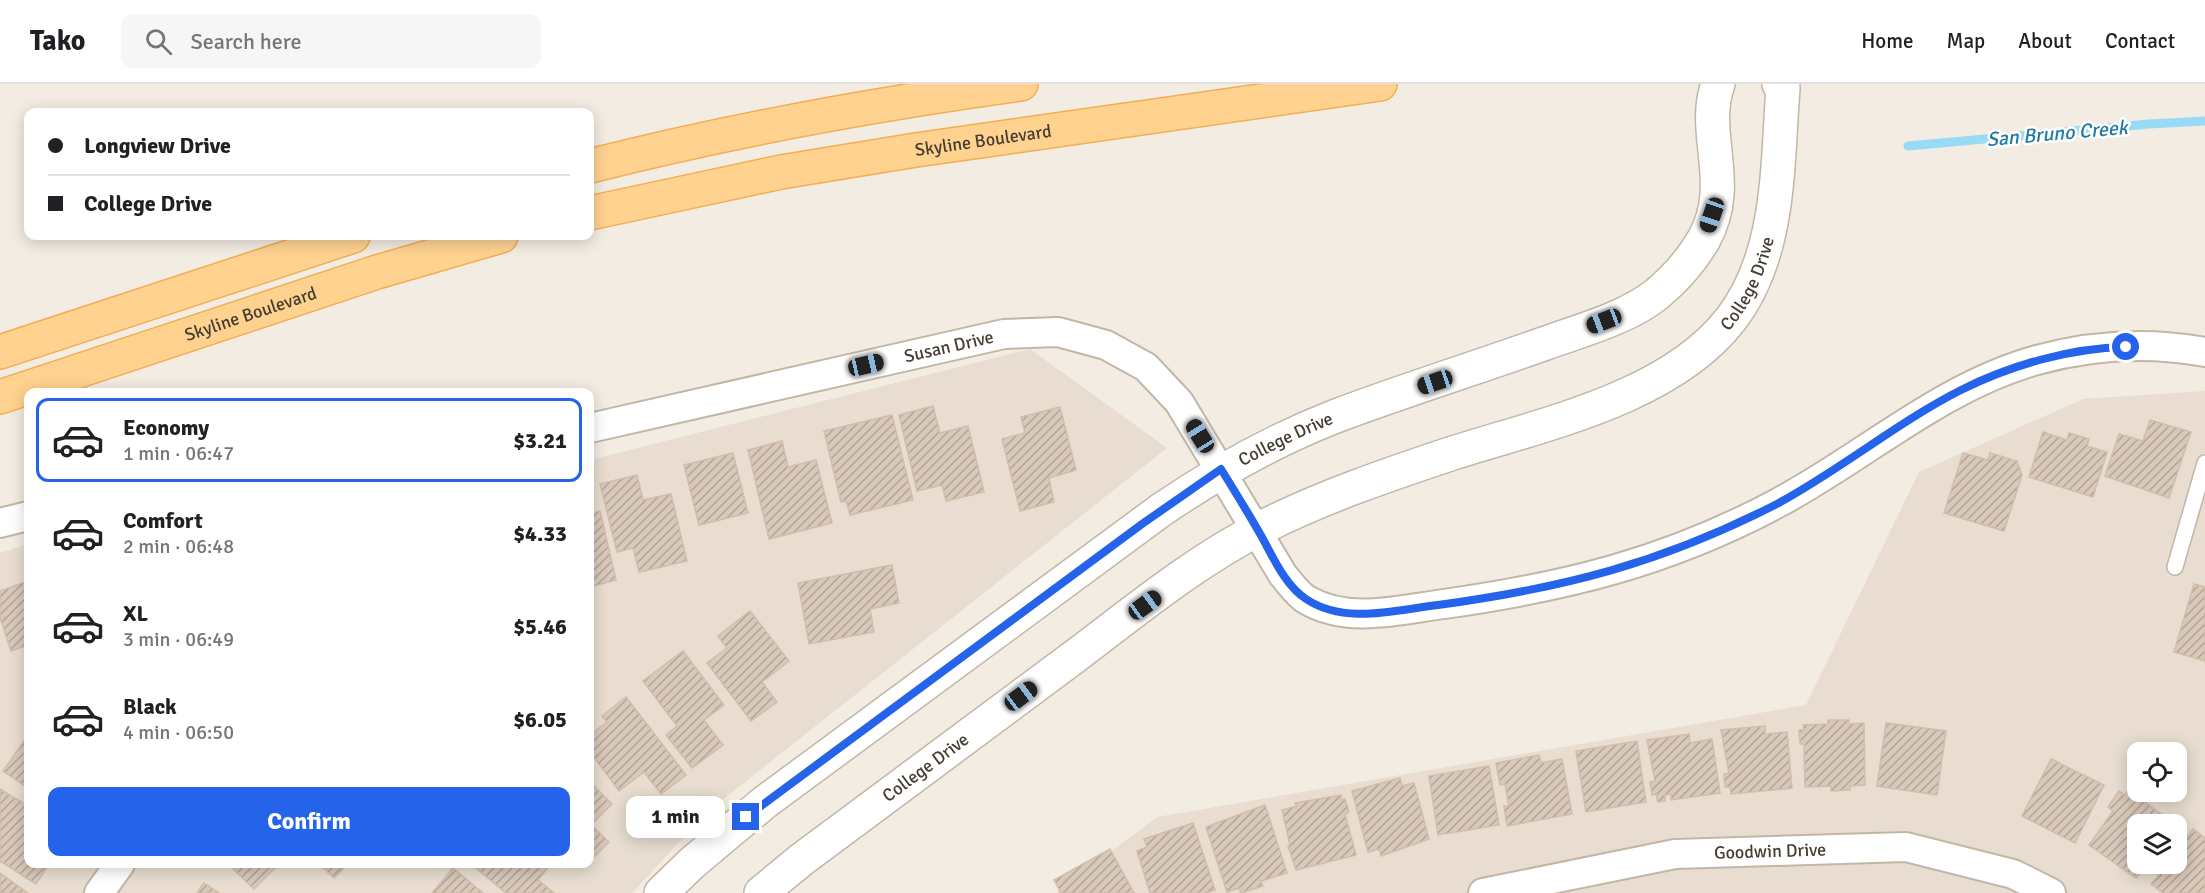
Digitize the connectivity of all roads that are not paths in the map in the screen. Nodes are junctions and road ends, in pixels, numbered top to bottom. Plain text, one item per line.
1 (1021, 84) edge
2 (1380, 84) edge
3 (1718, 84) edge
4 (1779, 84) edge
5 (594, 165) edge
6 (594, 212) edge
7 (341, 240) edge
8 (488, 240) edge
9 (0, 352) edge
10 (2205, 352) edge
11 (27, 388) edge
12 (24, 389) edge
13 (0, 397) edge
14 (594, 427) edge
15 (2205, 463) edge
16 (1221, 469) junction
17 (24, 517) edge
18 (0, 523) edge
19 (1258, 530) junction
20 (2175, 567) dead end
21 (117, 868) edge
22 (99, 893) edge
23 (661, 893) edge
24 (761, 893) edge
25 (1483, 893) edge
26 (2051, 893) edge

1 - 5 main road
2 - 6 main road, Skyline Boulevard
3 - 16 street, College Drive
4 - 19 street, College Drive
7 - 9 main road
8 - 11 main road, Skyline Boulevard
10 - 19 street, Susan Drive
12 - 13 main road, Skyline Boulevard
14 - 16 street, Susan Drive
15 - 20 lane
16 - 19 street, Susan Drive
16 - 23 street, College Drive
17 - 18 street
19 - 24 street, College Drive
21 - 22 street
25 - 26 street, Goodwin Drive

